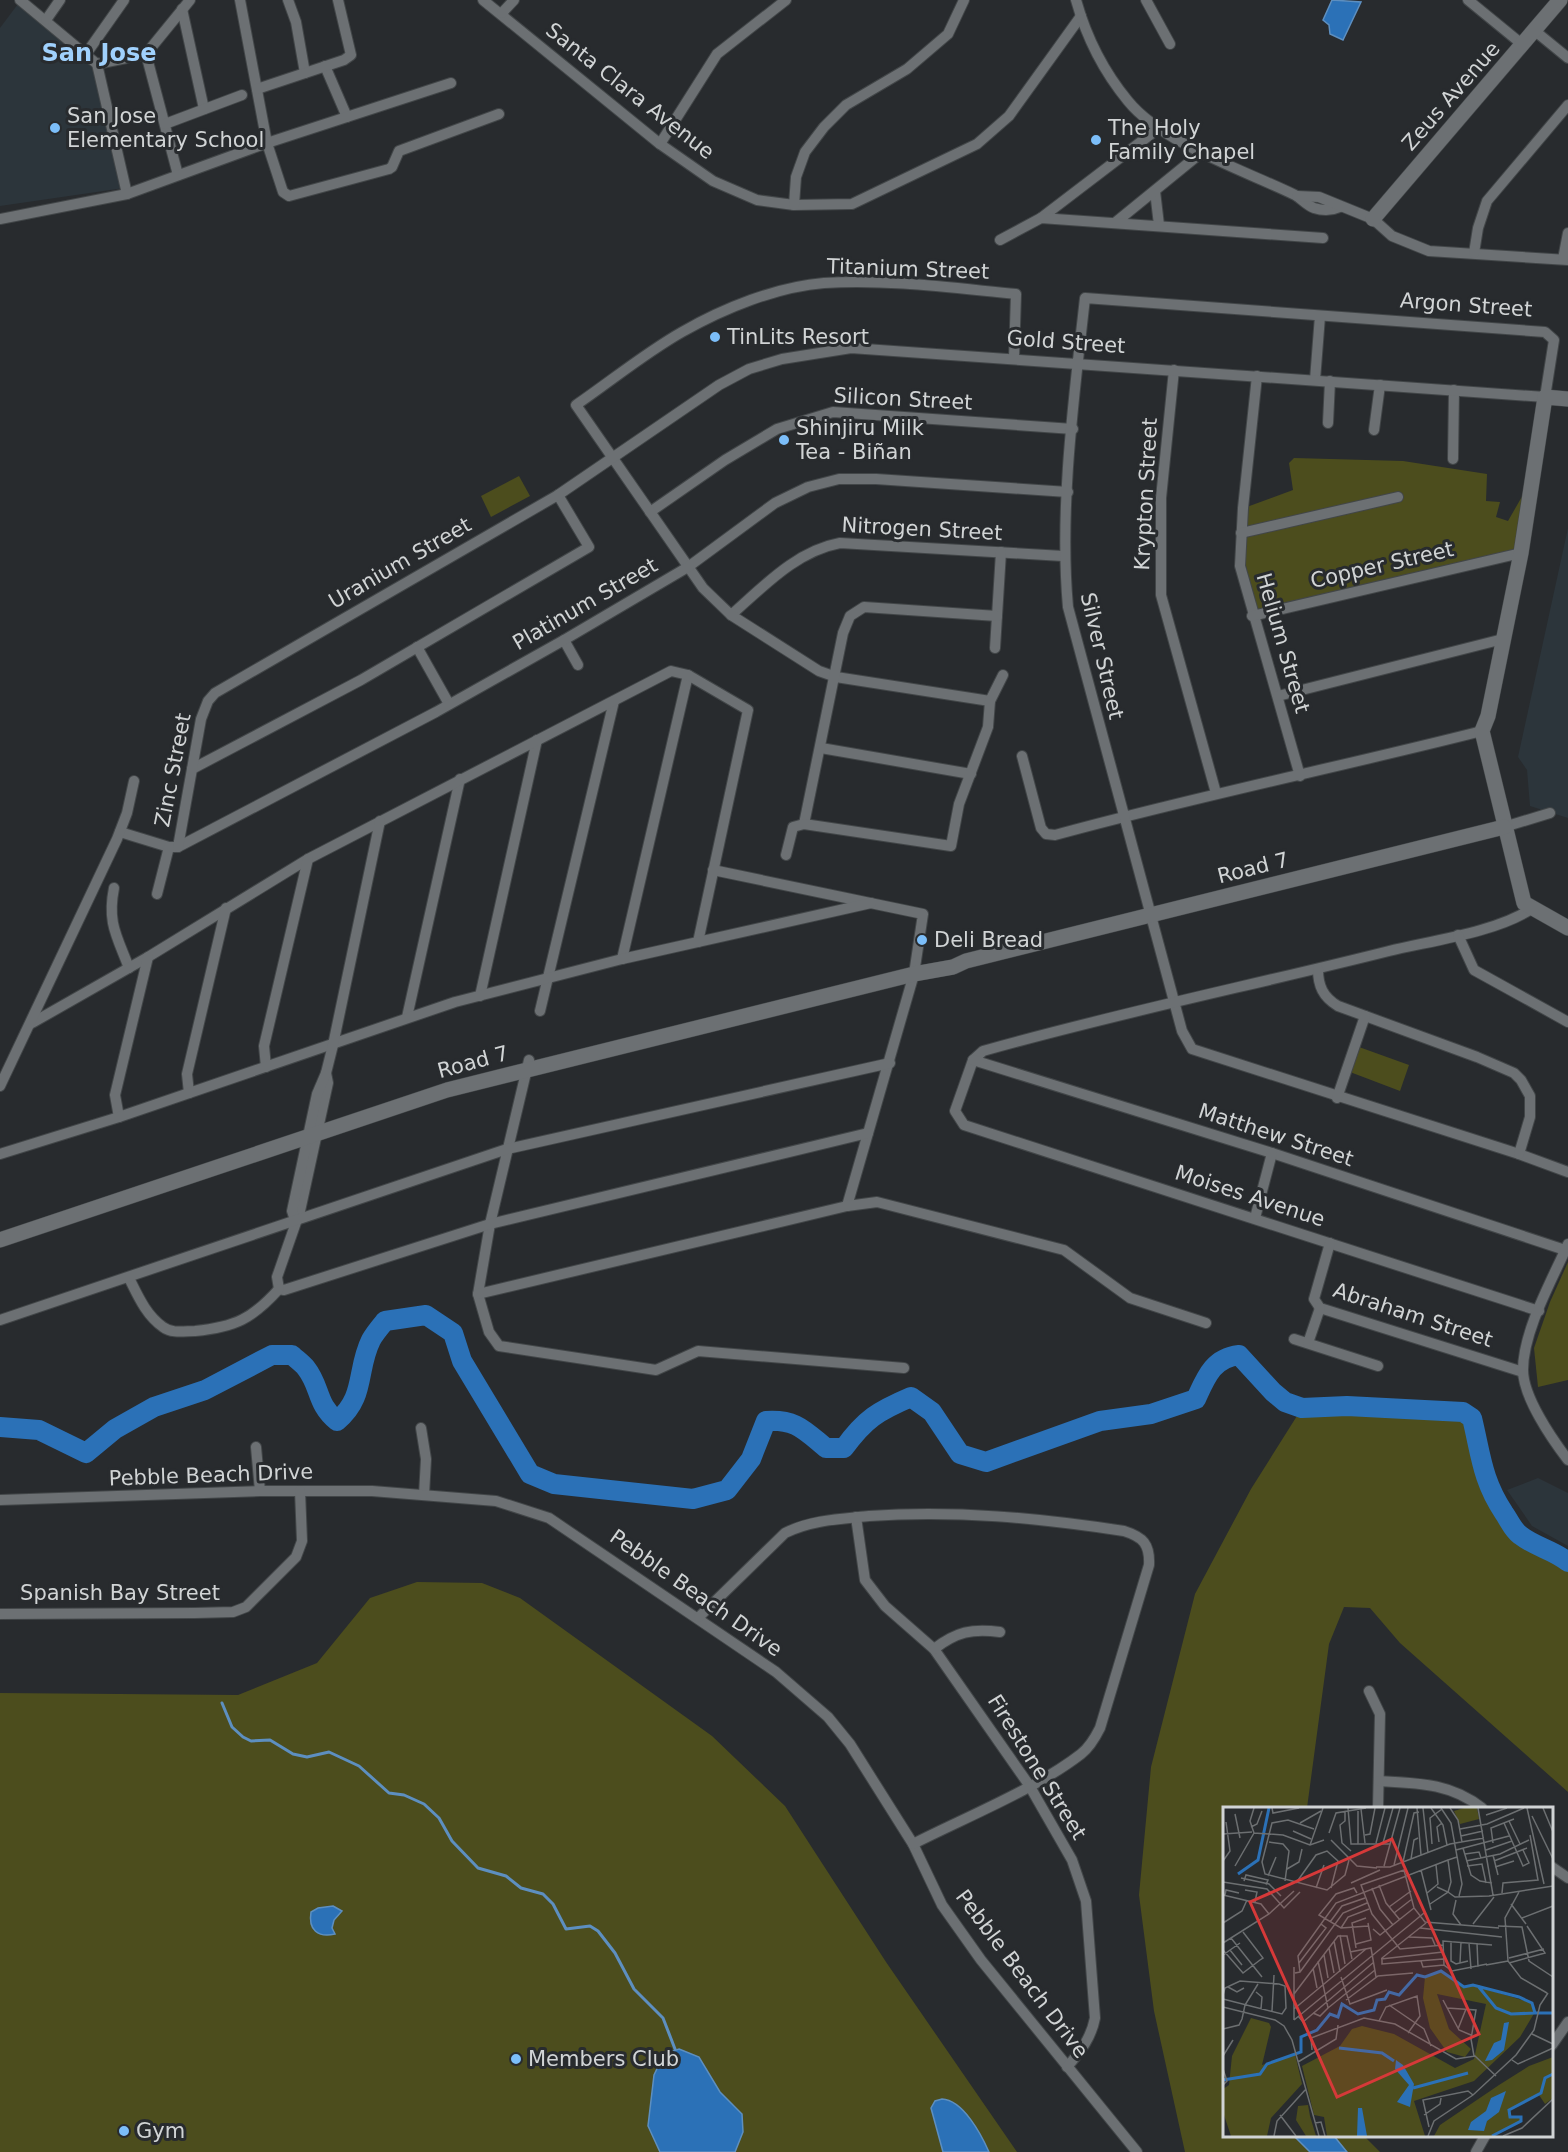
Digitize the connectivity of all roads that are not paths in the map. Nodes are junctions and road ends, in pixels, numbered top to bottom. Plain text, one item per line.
1 (20, 0) edge
2 (60, 0) edge
3 (124, 0) edge
4 (190, 0) edge
5 (240, 0) edge
6 (288, 0) edge
7 (338, 0) edge
8 (483, 0) edge
9 (514, 0) edge
10 (786, 0) edge
11 (964, 0) edge
12 (1076, 0) edge
13 (1146, 0) edge
14 (1468, 0) edge
15 (1560, 0) edge
16 (182, 9) junction
17 (502, 13) junction
18 (1081, 16) junction
19 (46, 20) junction
20 (1534, 31) junction
21 (1170, 44) dead end
22 (1523, 45) junction
23 (86, 54) junction
24 (146, 54) junction
25 (1568, 58) edge
26 (97, 64) junction
27 (325, 66) junction
28 (305, 73) junction
29 (451, 83) dead end
30 (257, 89) junction
31 (242, 95) dead end
32 (1568, 105) edge
33 (204, 109) junction
34 (499, 114) dead end
35 (347, 117) junction
36 (165, 124) junction
37 (1159, 128) junction
38 (267, 143) junction
39 (660, 144) junction
40 (1202, 152) junction
41 (178, 175) junction
42 (1155, 191) junction
43 (127, 194) junction
44 (794, 206) junction
45 (1041, 218) junction
46 (0, 219) edge
47 (1373, 219) junction
48 (1116, 222) junction
49 (1159, 225) junction
50 (1568, 233) edge
51 (1323, 238) dead end
52 (999, 240) dead end
53 (1474, 253) junction
54 (1566, 260) edge
55 (1320, 316) junction
56 (1014, 358) junction
57 (1078, 363) junction
58 (1174, 370) junction
59 (1257, 376) junction
60 (1315, 380) junction
61 (1330, 381) junction
62 (1380, 385) junction
63 (1454, 390) junction
64 (1545, 397) junction
65 (1568, 399) edge
66 (1328, 423) dead end
67 (1073, 429) junction
68 (1374, 430) dead end
69 (612, 458) junction
70 (1452, 459) dead end
71 (1068, 492) junction
72 (558, 495) junction
73 (1398, 497) dead end
74 (650, 512) junction
75 (1241, 533) junction
76 (1001, 552) junction
77 (1521, 553) junction
78 (1063, 556) junction
79 (688, 567) junction
80 (730, 615) junction
81 (1252, 615) junction
82 (997, 616) junction
83 (1503, 639) junction
84 (564, 640) junction
85 (417, 647) junction
86 (995, 648) dead end
87 (578, 665) dead end
88 (688, 675) junction
89 (1003, 675) dead end
90 (836, 676) junction
91 (1278, 696) junction
92 (208, 701) joint
93 (614, 701) junction
94 (990, 701) junction
95 (449, 704) junction
96 (1482, 731) junction
97 (537, 740) junction
98 (821, 747) junction
99 (1022, 756) dead end
100 (192, 769) junction
101 (971, 774) junction
102 (1300, 776) junction
103 (460, 779) junction
104 (134, 781) dead end
105 (1216, 793) junction
106 (1550, 813) dead end
107 (1122, 816) junction
108 (380, 821) junction
109 (804, 824) junction
110 (1504, 827) junction
111 (120, 832) junction
112 (173, 847) junction
113 (786, 855) dead end
114 (308, 859) junction
115 (713, 870) junction
116 (114, 888) dead end
117 (157, 894) dead end
118 (871, 903) junction
119 (226, 908) junction
120 (1532, 909) junction
121 (1152, 915) junction
122 (1568, 928) edge
123 (1458, 935) junction
124 (698, 942) junction
125 (147, 957) junction
126 (622, 959) junction
127 (129, 968) junction
128 (1318, 969) junction
129 (915, 971) junction
130 (547, 980) junction
131 (480, 996) junction
132 (1174, 1000) junction
133 (540, 1011) dead end
134 (1365, 1016) junction
135 (407, 1017) junction
136 (1568, 1022) edge
137 (32, 1023) junction
138 (333, 1045) junction
139 (973, 1060) junction
140 (890, 1063) junction
141 (528, 1065) junction
142 (266, 1067) junction
143 (0, 1086) edge
144 (189, 1092) junction
145 (1337, 1098) junction
146 (119, 1117) junction
147 (313, 1131) junction
148 (867, 1133) junction
149 (507, 1149) junction
150 (1272, 1153) junction
151 (0, 1154) edge
152 (1519, 1154) junction
153 (1568, 1172) edge
154 (847, 1206) junction
155 (1255, 1218) junction
156 (295, 1220) junction
157 (490, 1224) junction
158 (0, 1232) edge
159 (0, 1240) edge
160 (1330, 1243) junction
161 (1567, 1247) edge
162 (129, 1278) junction
163 (279, 1289) junction
164 (478, 1294) junction
165 (1320, 1308) junction
166 (1539, 1311) junction
167 (0, 1320) edge
168 (1206, 1323) dead end
169 (1294, 1339) dead end
170 (1308, 1343) junction
171 (1378, 1365) dead end
172 (904, 1368) dead end
173 (1523, 1372) junction
174 (421, 1428) dead end
175 (256, 1447) dead end
176 (1568, 1460) edge
177 (260, 1491) junction
178 (300, 1491) junction
179 (424, 1494) junction
180 (0, 1500) edge
181 (856, 1517) junction
182 (0, 1614) edge
183 (699, 1617) junction
184 (1000, 1632) dead end
185 (934, 1649) junction
186 (1369, 1691) dead end
187 (1379, 1781) junction
188 (1029, 1785) junction
189 (1378, 1807) edge
190 (1480, 1807) edge
191 (913, 1844) junction
192 (1553, 1868) edge
193 (1568, 1878) edge
194 (1568, 2022) edge
195 (1553, 2042) edge
196 (1067, 2067) junction
197 (1484, 2137) edge
198 (1137, 2152) edge
199 (1476, 2152) edge

1 - 19 street
2 - 19 street
3 - 23 street
4 - 16 street
5 - 30 street
6 - 28 street
7 - 27 street
8 - 17 street, Santa Clara Avenue
9 - 17 street
10 - 39 street
11 - 44 street
12 - 18 street
13 - 21 street
14 - 22 street
15 - 20 street, Zeus Avenue
16 - 24 street
16 - 33 street
17 - 39 street, Santa Clara Avenue
18 - 37 street
18 - 44 street, Santa Clara Avenue
19 - 23 street
20 - 22 street, Zeus Avenue
20 - 25 street
22 - 47 street, Zeus Avenue
23 - 26 street
24 - 26 street
24 - 36 street
26 - 43 street
27 - 28 street
27 - 35 street
28 - 30 street
29 - 35 street
30 - 38 street
31 - 33 street
32 - 53 street
33 - 36 street
34 - 38 street
35 - 38 street
36 - 41 street
37 - 40 street
37 - 45 street
38 - 41 street
39 - 44 street, Santa Clara Avenue
40 - 42 street
40 - 47 street
41 - 43 street
42 - 48 street
42 - 49 street
43 - 46 street
45 - 48 street
45 - 52 street
47 - 53 street
48 - 49 street
49 - 51 street
50 - 54 street
53 - 54 street
55 - 57 street, Argon Street
55 - 60 street
55 - 64 street, Argon Street
56 - 57 street, Gold Street
56 - 69 street, Gold Street
56 - 69 street, Titanium Street
57 - 58 street, Gold Street
57 - 67 street, Silver Street
58 - 59 street, Gold Street
58 - 105 street, Krypton Street
59 - 60 street, Gold Street
59 - 75 street, Helium Street
60 - 61 street, Gold Street
61 - 62 street, Gold Street
61 - 66 street
62 - 63 street, Gold Street
62 - 68 street
63 - 64 street, Gold Street
63 - 70 street
64 - 65 street
64 - 77 street, Argon Street
67 - 71 street, Silver Street
67 - 74 street, Silicon Street
69 - 72 street, Uranium Street
69 - 74 street
71 - 78 street, Silver Street
71 - 79 street, Platinum Street
72 - 85 street
72 - 92 street, Uranium Street
73 - 75 street
74 - 79 street
75 - 81 street, Helium Street
76 - 78 street, Nitrogen Street
76 - 80 street, Nitrogen Street
76 - 82 street
77 - 81 street, Copper Street
77 - 83 street, Argon Street
78 - 107 street, Silver Street
79 - 80 street
79 - 84 street, Platinum Street
80 - 90 street
81 - 91 street, Helium Street
82 - 86 street
82 - 90 street
83 - 91 street
83 - 96 street, Argon Street
84 - 87 street
84 - 95 street, Platinum Street
85 - 95 street
85 - 100 street
88 - 93 street
88 - 115 street
88 - 126 street
89 - 94 street
90 - 94 street
90 - 98 street
91 - 102 street, Helium Street
92 - 100 street, Zinc Street
93 - 97 street
93 - 130 street
94 - 101 street
95 - 112 street, Platinum Street
96 - 102 street
96 - 110 street, Argon Street
97 - 103 street
97 - 131 street
98 - 101 street
98 - 109 street
99 - 107 street
100 - 112 street, Zinc Street
101 - 109 street
102 - 105 street
103 - 108 street
103 - 135 street
104 - 111 street
105 - 107 street
106 - 110 street, Road 7
107 - 121 street, Silver Street
108 - 114 street
108 - 138 street
109 - 113 street
110 - 120 street, Argon Street
110 - 121 street, Road 7
111 - 112 street
111 - 137 street
112 - 117 street, Zinc Street
114 - 119 street
114 - 142 street
115 - 118 street
115 - 124 street
116 - 127 street
118 - 124 street
118 - 129 street
119 - 125 street
119 - 144 street
120 - 122 street
120 - 123 street
121 - 129 street, Road 7
121 - 132 street, Silver Street
123 - 128 street
123 - 136 street
124 - 126 street
125 - 127 street
125 - 146 street
126 - 130 street
127 - 137 street
128 - 132 street
128 - 134 street
129 - 140 street
129 - 141 street, Road 7
130 - 131 street
130 - 133 street
131 - 135 street
132 - 139 street
132 - 145 street, Silver Street
134 - 145 street
134 - 152 street
135 - 138 street
137 - 143 street
138 - 142 street
138 - 147 street
139 - 150 street, Matthew Street
139 - 155 street, Moises Avenue
140 - 148 street
140 - 149 street
141 - 147 street, Road 7
141 - 149 street
142 - 144 street
144 - 146 street
145 - 152 street
146 - 151 street
147 - 156 street
147 - 158 street, Road 7
147 - 159 street, Road 7
148 - 154 street
148 - 157 street
149 - 156 street
149 - 157 street
150 - 155 street
150 - 161 street, Matthew Street
152 - 153 street
154 - 164 street
154 - 168 street
155 - 160 street, Moises Avenue
156 - 162 street
156 - 163 street
157 - 163 street
157 - 164 street
160 - 165 street, Abraham Street
160 - 166 street, Moises Avenue
161 - 166 street
162 - 163 street
162 - 167 street
164 - 172 street
165 - 170 street
165 - 173 street, Abraham Street
166 - 173 street
169 - 170 street
170 - 171 street
173 - 176 street
174 - 179 street
175 - 177 street
177 - 178 street, Pebble Beach Drive
177 - 180 street, Pebble Beach Drive
178 - 179 street, Pebble Beach Drive
178 - 182 street, Spanish Bay Street
179 - 183 street, Pebble Beach Drive
181 - 183 street
181 - 185 street, Firestone Street
181 - 188 street
183 - 191 street, Pebble Beach Drive
184 - 185 street
185 - 188 street, Firestone Street
186 - 187 street
187 - 189 street
187 - 190 street
188 - 191 street
188 - 196 street, Firestone Street
191 - 196 street, Pebble Beach Drive
192 - 193 street
194 - 195 street
196 - 198 street, Pebble Beach Drive
197 - 199 street

